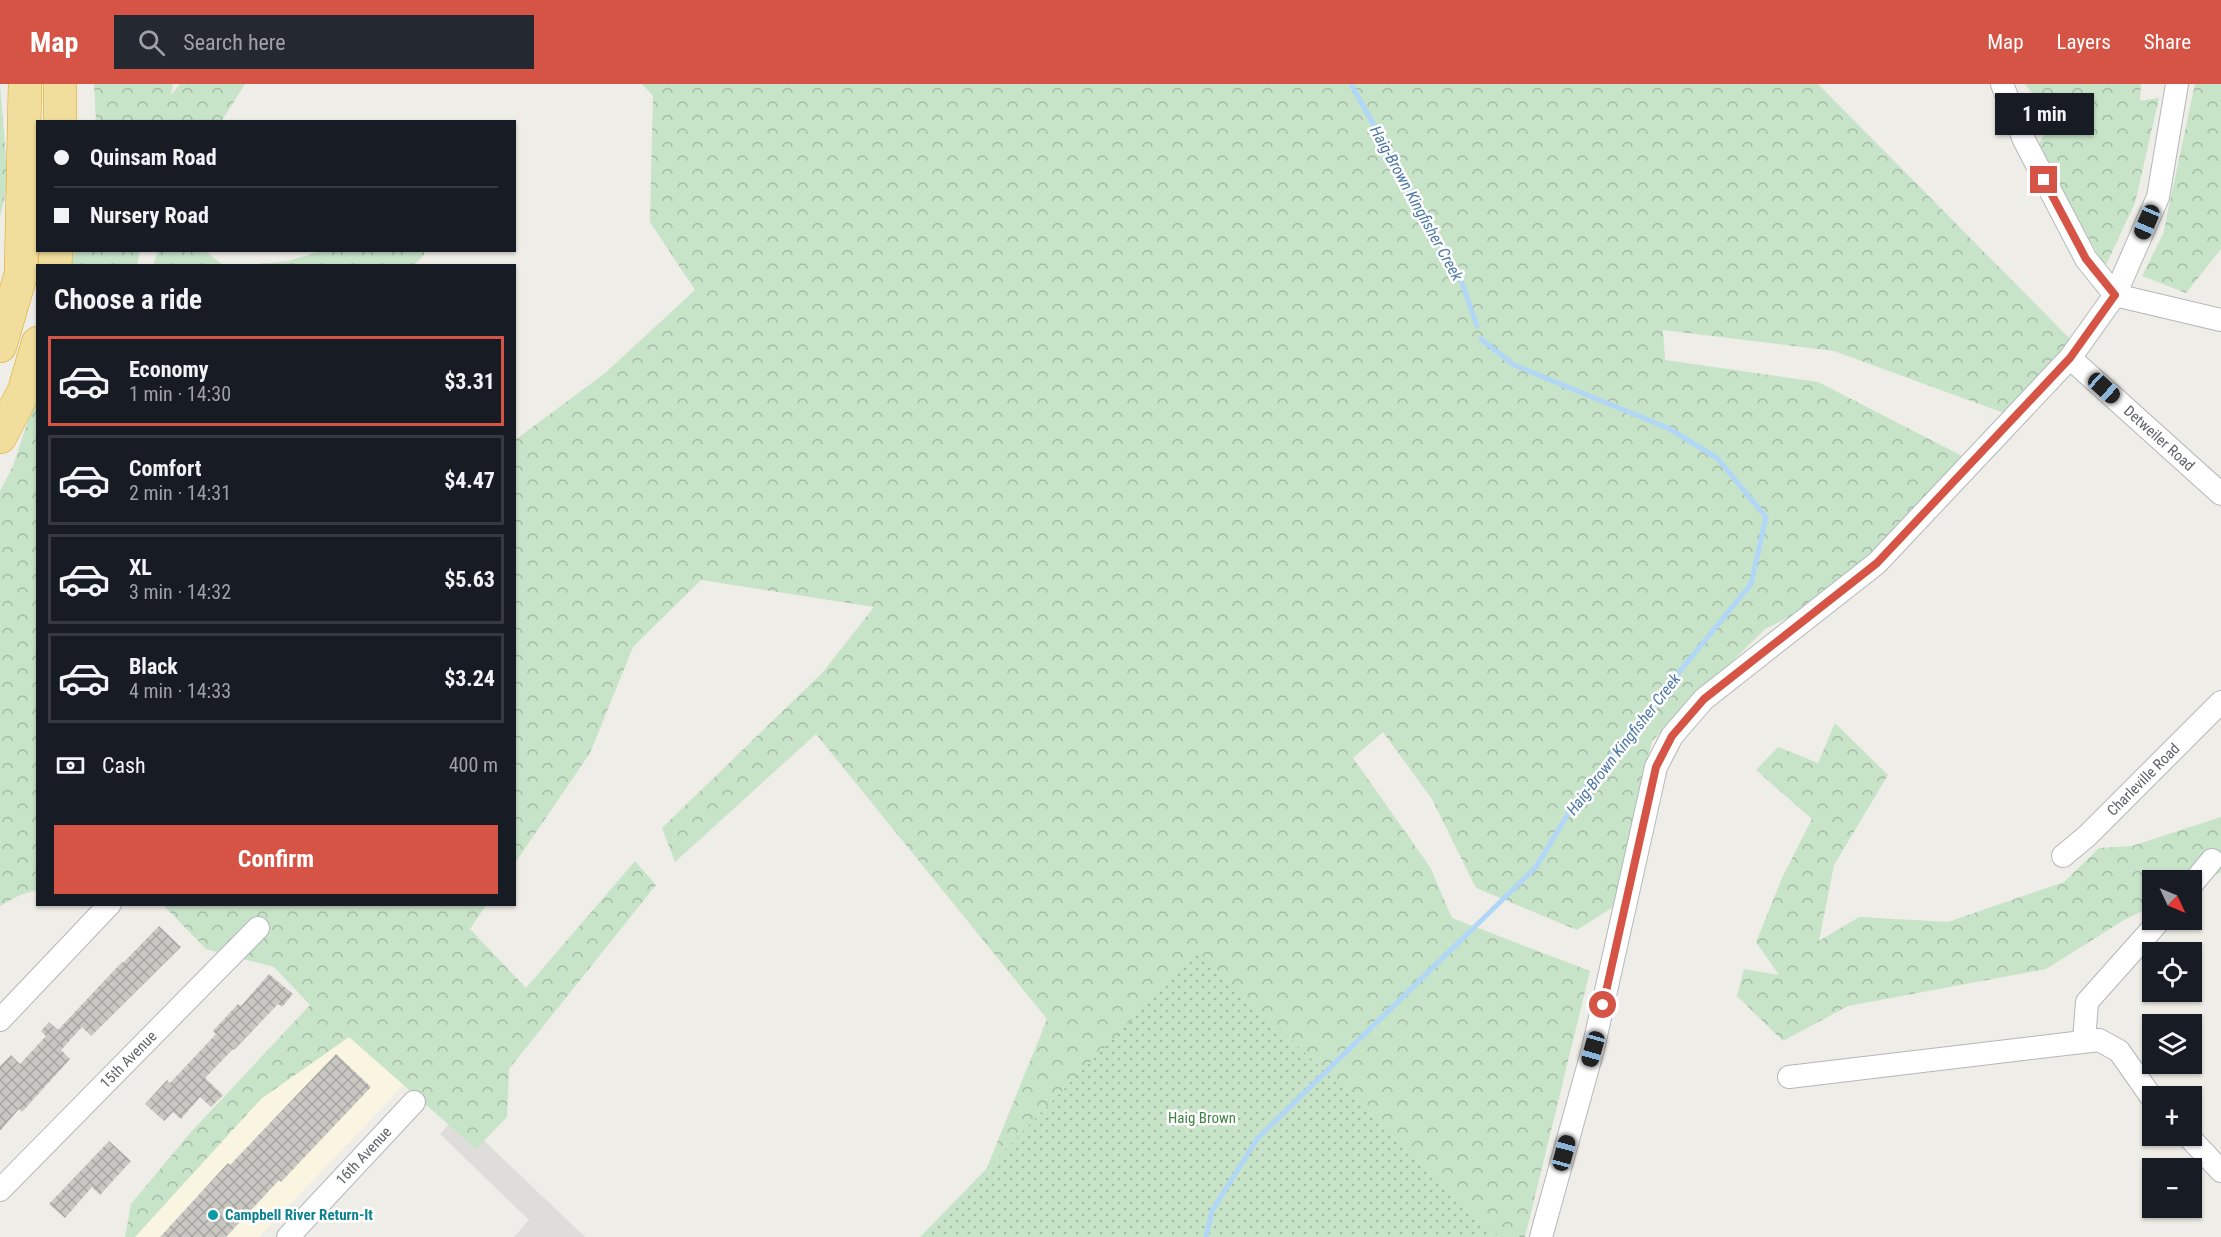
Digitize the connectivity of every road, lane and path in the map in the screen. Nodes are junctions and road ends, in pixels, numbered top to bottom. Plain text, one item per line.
1 (25, 84) edge
2 (60, 84) edge
3 (2002, 84) edge
4 (2177, 84) edge
5 (60, 120) edge
6 (2115, 295) junction
7 (2221, 320) edge
8 (0, 346) edge
9 (36, 350) edge
10 (2070, 358) junction
11 (0, 437) edge
12 (2221, 494) edge
13 (2221, 702) edge
14 (2063, 856) dead end
15 (2212, 860) dead end
16 (2202, 872) edge
17 (108, 906) edge
18 (258, 928) dead end
19 (2151, 930) edge
20 (0, 1020) edge
21 (2084, 1041) junction
22 (1789, 1077) dead end
23 (2144, 1086) edge
24 (414, 1102) dead end
25 (2197, 1146) edge
26 (2221, 1171) edge
27 (0, 1190) edge
28 (288, 1237) edge
29 (1541, 1237) edge

1 - 8 highway
2 - 5 highway
3 - 6 street
4 - 6 street
6 - 7 street
6 - 10 street
9 - 11 highway
10 - 12 street, Detweiler Road
10 - 29 street
13 - 14 street, Charleville Road
15 - 16 street
17 - 20 street
18 - 27 street, 15th Avenue
19 - 21 street
21 - 22 street
21 - 23 street
24 - 28 street, 16th Avenue
25 - 26 street

